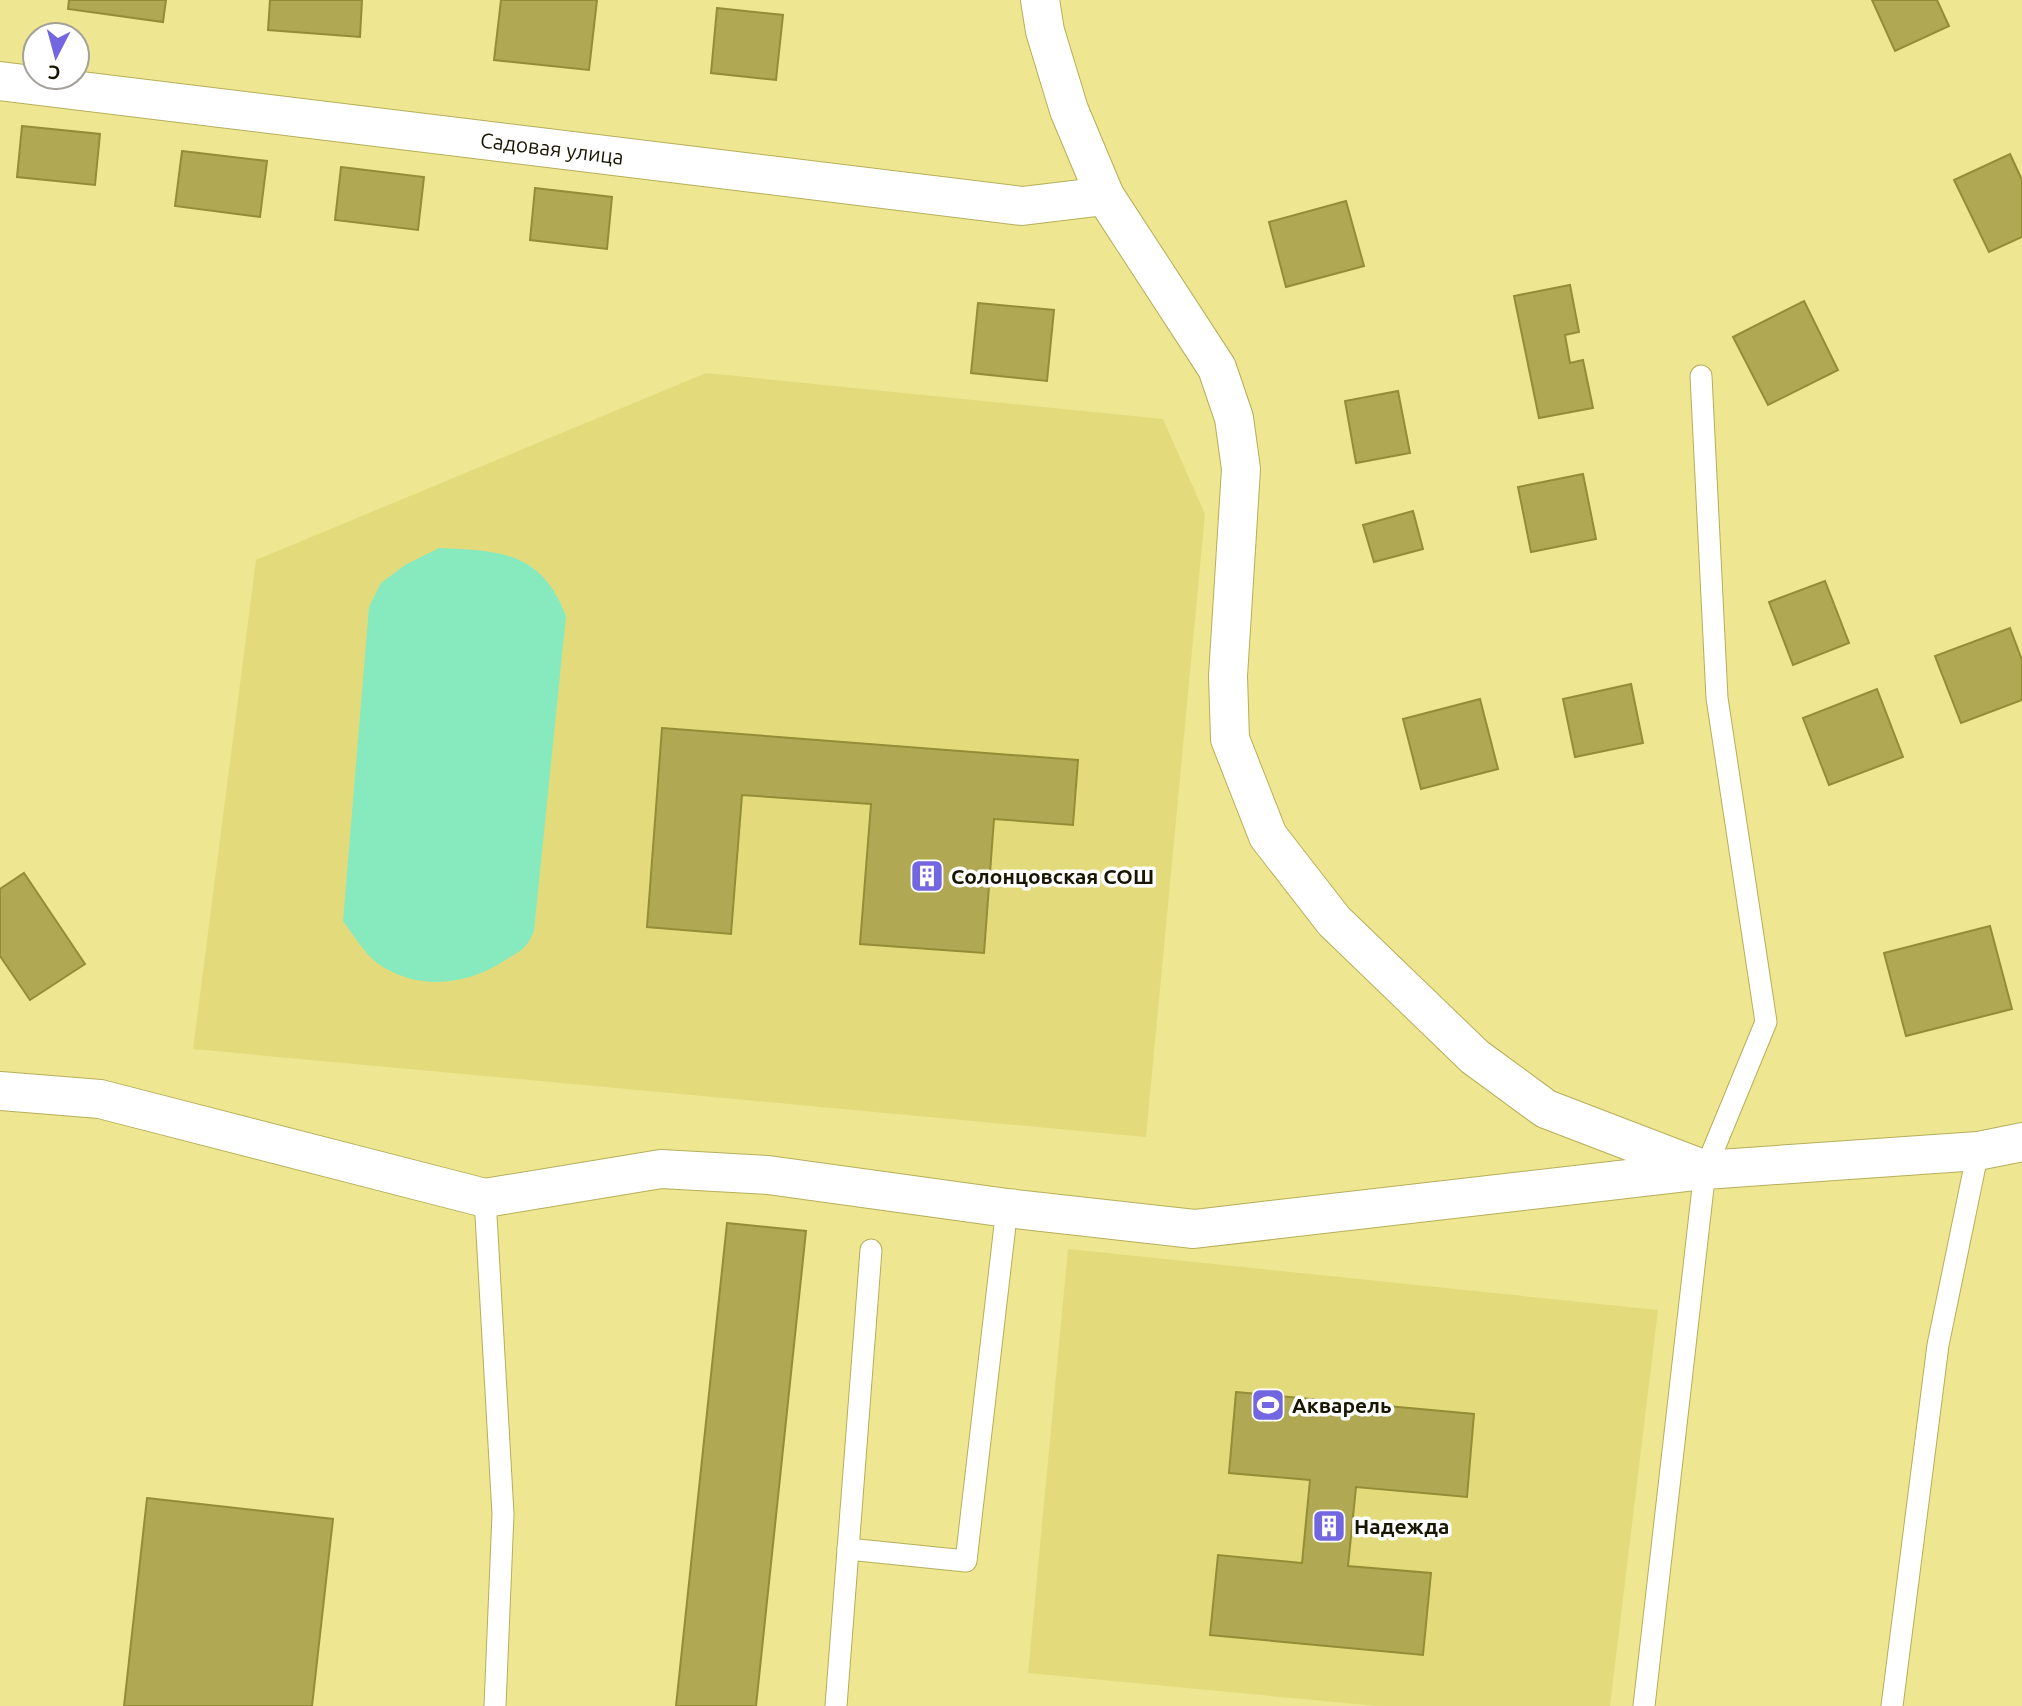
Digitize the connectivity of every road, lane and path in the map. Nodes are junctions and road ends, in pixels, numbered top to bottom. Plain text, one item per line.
1 (1040, 0) edge
2 (0, 81) edge
3 (1105, 196) junction
4 (1701, 376) dead end
5 (0, 1091) edge
6 (2022, 1142) edge
7 (1978, 1151) junction
8 (1705, 1170) junction
9 (485, 1198) junction
10 (1007, 1208) junction
11 (871, 1250) dead end
12 (848, 1549) junction
13 (495, 1706) edge
14 (836, 1706) edge
15 (1644, 1706) edge
16 (1892, 1706) edge

1 - 3 street
2 - 3 street, Садовая улица
3 - 8 street
4 - 8 lane
5 - 9 street
6 - 7 street
7 - 8 street
7 - 16 lane
8 - 10 street
8 - 15 lane
9 - 10 street
9 - 13 lane
10 - 12 lane
11 - 12 lane
12 - 14 lane

